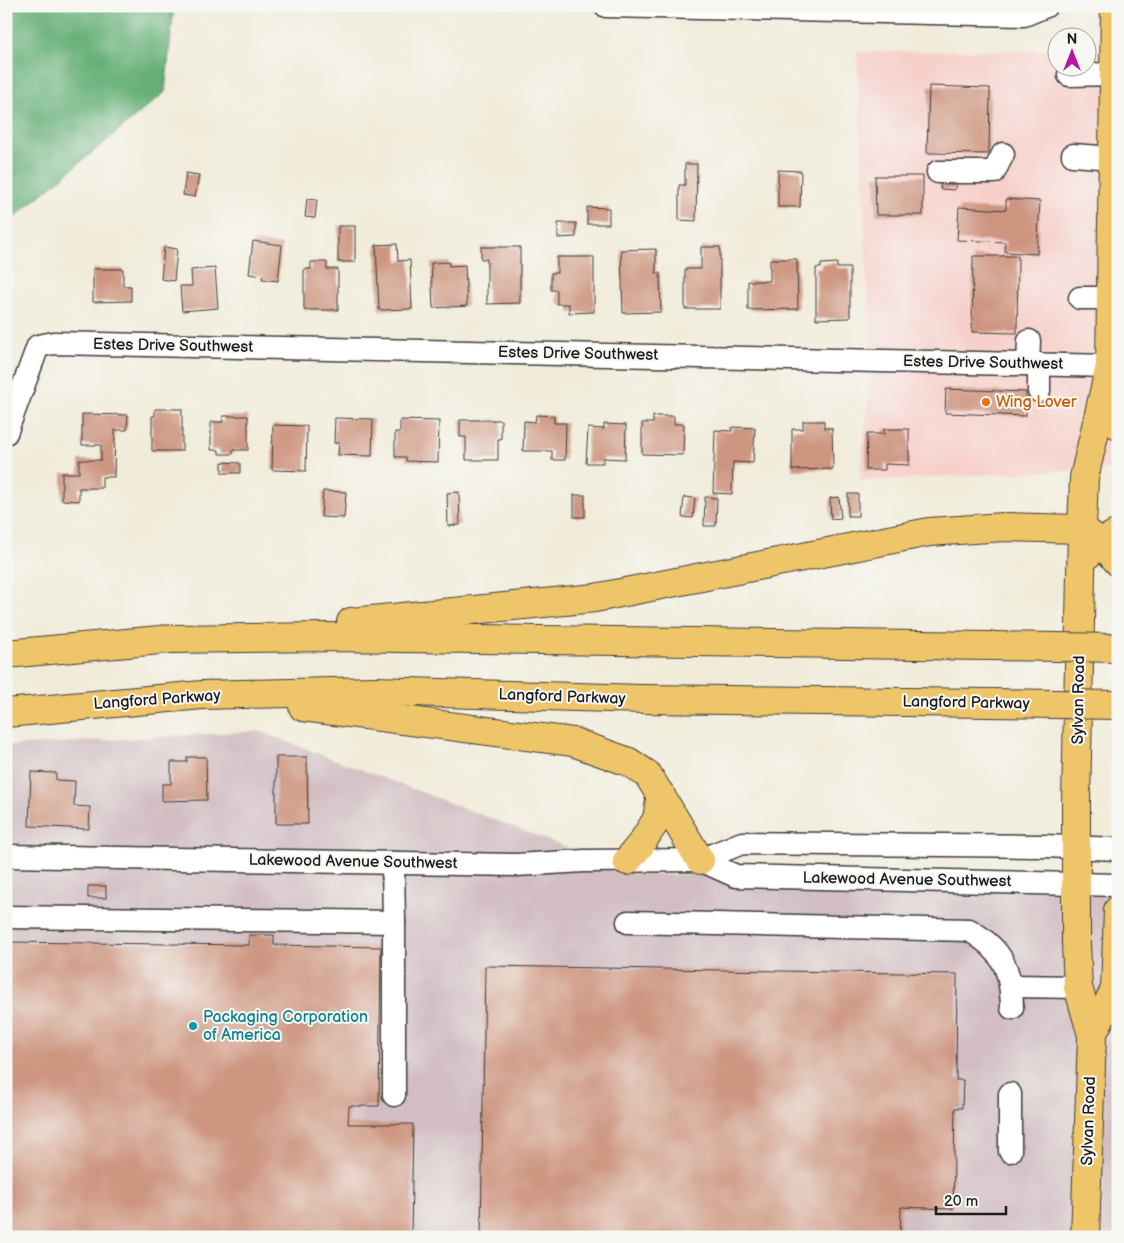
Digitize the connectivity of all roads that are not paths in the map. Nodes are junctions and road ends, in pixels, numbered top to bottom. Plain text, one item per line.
1 (606, 6) edge
2 (1046, 6) edge
3 (1115, 6) edge
4 (1076, 78) edge
5 (1115, 89) edge
6 (1003, 154) dead end
7 (1072, 155) dead end
8 (1113, 158) junction
9 (938, 172) dead end
10 (1114, 297) edge
11 (1080, 298) dead end
12 (1114, 336) edge
13 (1029, 341) dead end
14 (1034, 364) junction
15 (1110, 366) junction
16 (1039, 391) dead end
17 (6, 433) edge
18 (1110, 434) edge
19 (1096, 541) edge
20 (1118, 562) edge
21 (171, 639) junction
22 (1118, 648) edge
23 (6, 654) edge
24 (202, 695) junction
25 (1118, 705) edge
26 (6, 713) edge
27 (661, 795) junction
28 (1076, 846) junction
29 (1118, 849) edge
30 (6, 856) edge
31 (700, 860) junction
32 (627, 861) junction
33 (393, 863) junction
34 (1076, 884) junction
35 (1118, 884) edge
36 (1118, 910) edge
37 (6, 917) edge
38 (394, 922) junction
39 (628, 922) dead end
40 (1078, 987) junction
41 (1116, 989) edge
42 (1092, 1035) junction
43 (1010, 1094) dead end
44 (394, 1095) dead end
45 (1010, 1151) dead end
46 (1085, 1237) edge

1 - 2 street
3 - 5 main road, Sylvan Road
4 - 5 street
5 - 8 main road, Sylvan Road
6 - 9 street
7 - 8 street
8 - 10 main road, Sylvan Road
10 - 11 street
10 - 12 main road, Sylvan Road
12 - 15 main road, Sylvan Road
13 - 14 street
14 - 15 street, Estes Drive Southwest
14 - 16 street
14 - 17 street, Estes Drive Southwest
15 - 18 main road, Sylvan Road
18 - 19 main road, Sylvan Road
19 - 20 main road
19 - 21 main road
19 - 28 main road, Sylvan Road
21 - 22 main road, bridge
21 - 23 main road
24 - 25 main road, Langford Parkway, bridge
24 - 26 main road, Langford Parkway
24 - 27 main road
27 - 31 main road
27 - 32 main road
28 - 29 street, Lakewood Avenue Southwest
28 - 31 street, Lakewood Avenue Southwest
28 - 34 main road, Sylvan Road
30 - 33 street, Lakewood Avenue Southwest
31 - 32 street, Lakewood Avenue Southwest
31 - 34 street, Lakewood Avenue Southwest
32 - 33 street, Lakewood Avenue Southwest
33 - 38 street
34 - 35 street, Lakewood Avenue Southwest
34 - 40 main road, Sylvan Road
36 - 41 main road, Sylvan Road
37 - 38 street
38 - 44 street
39 - 40 street
40 - 42 main road, Sylvan Road
41 - 42 main road, Sylvan Road
42 - 46 main road, Sylvan Road
43 - 45 street

